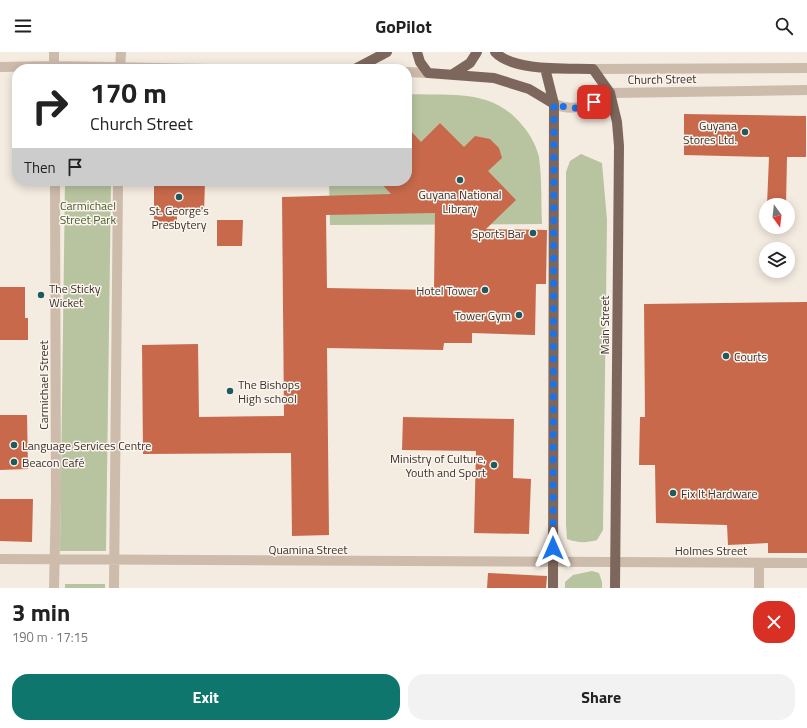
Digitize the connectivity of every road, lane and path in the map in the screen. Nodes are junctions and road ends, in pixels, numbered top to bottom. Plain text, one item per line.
1 (54, 52) edge
2 (121, 52) edge
3 (387, 52) edge
4 (418, 52) edge
5 (477, 52) edge
6 (495, 52) edge
7 (54, 64) edge
8 (120, 64) edge
9 (364, 64) edge
10 (0, 67) edge
11 (12, 67) edge
12 (545, 68) junction
13 (807, 68) edge
14 (593, 69) junction
15 (412, 72) edge
16 (428, 73) junction
17 (453, 74) junction
18 (807, 90) edge
19 (610, 93) junction
20 (554, 104) junction
21 (55, 186) edge
22 (118, 186) edge
23 (0, 559) edge
24 (54, 560) junction
25 (114, 560) junction
26 (553, 563) junction
27 (759, 563) junction
28 (807, 563) edge
29 (615, 564) junction
30 (54, 588) edge
31 (114, 588) edge
32 (553, 588) edge
33 (615, 588) edge
34 (759, 588) edge

1 - 7 street
2 - 8 street
3 - 9 main road
4 - 16 main road
5 - 17 main road
6 - 12 main road, Church Street
10 - 11 street
12 - 14 main road, Church Street
12 - 20 main road
13 - 14 street, Church Street
14 - 19 main road, Main Street
15 - 16 street, Church Street
16 - 17 main road, Church Street
17 - 20 main road, Church Street
18 - 19 street, Church Street
19 - 20 street, Church Street
19 - 29 main road, Main Street
20 - 26 main road
21 - 24 street, Carmichael Street
22 - 25 street
23 - 24 street, Quamina Street
24 - 25 street, Quamina Street
24 - 30 street, Carmichael Street
25 - 26 street, Quamina Street
25 - 31 street
26 - 29 street, Quamina Street
26 - 32 main road
27 - 28 street, Holmes Street
27 - 29 street, Holmes Street
27 - 34 street
29 - 33 main road, Main Street

